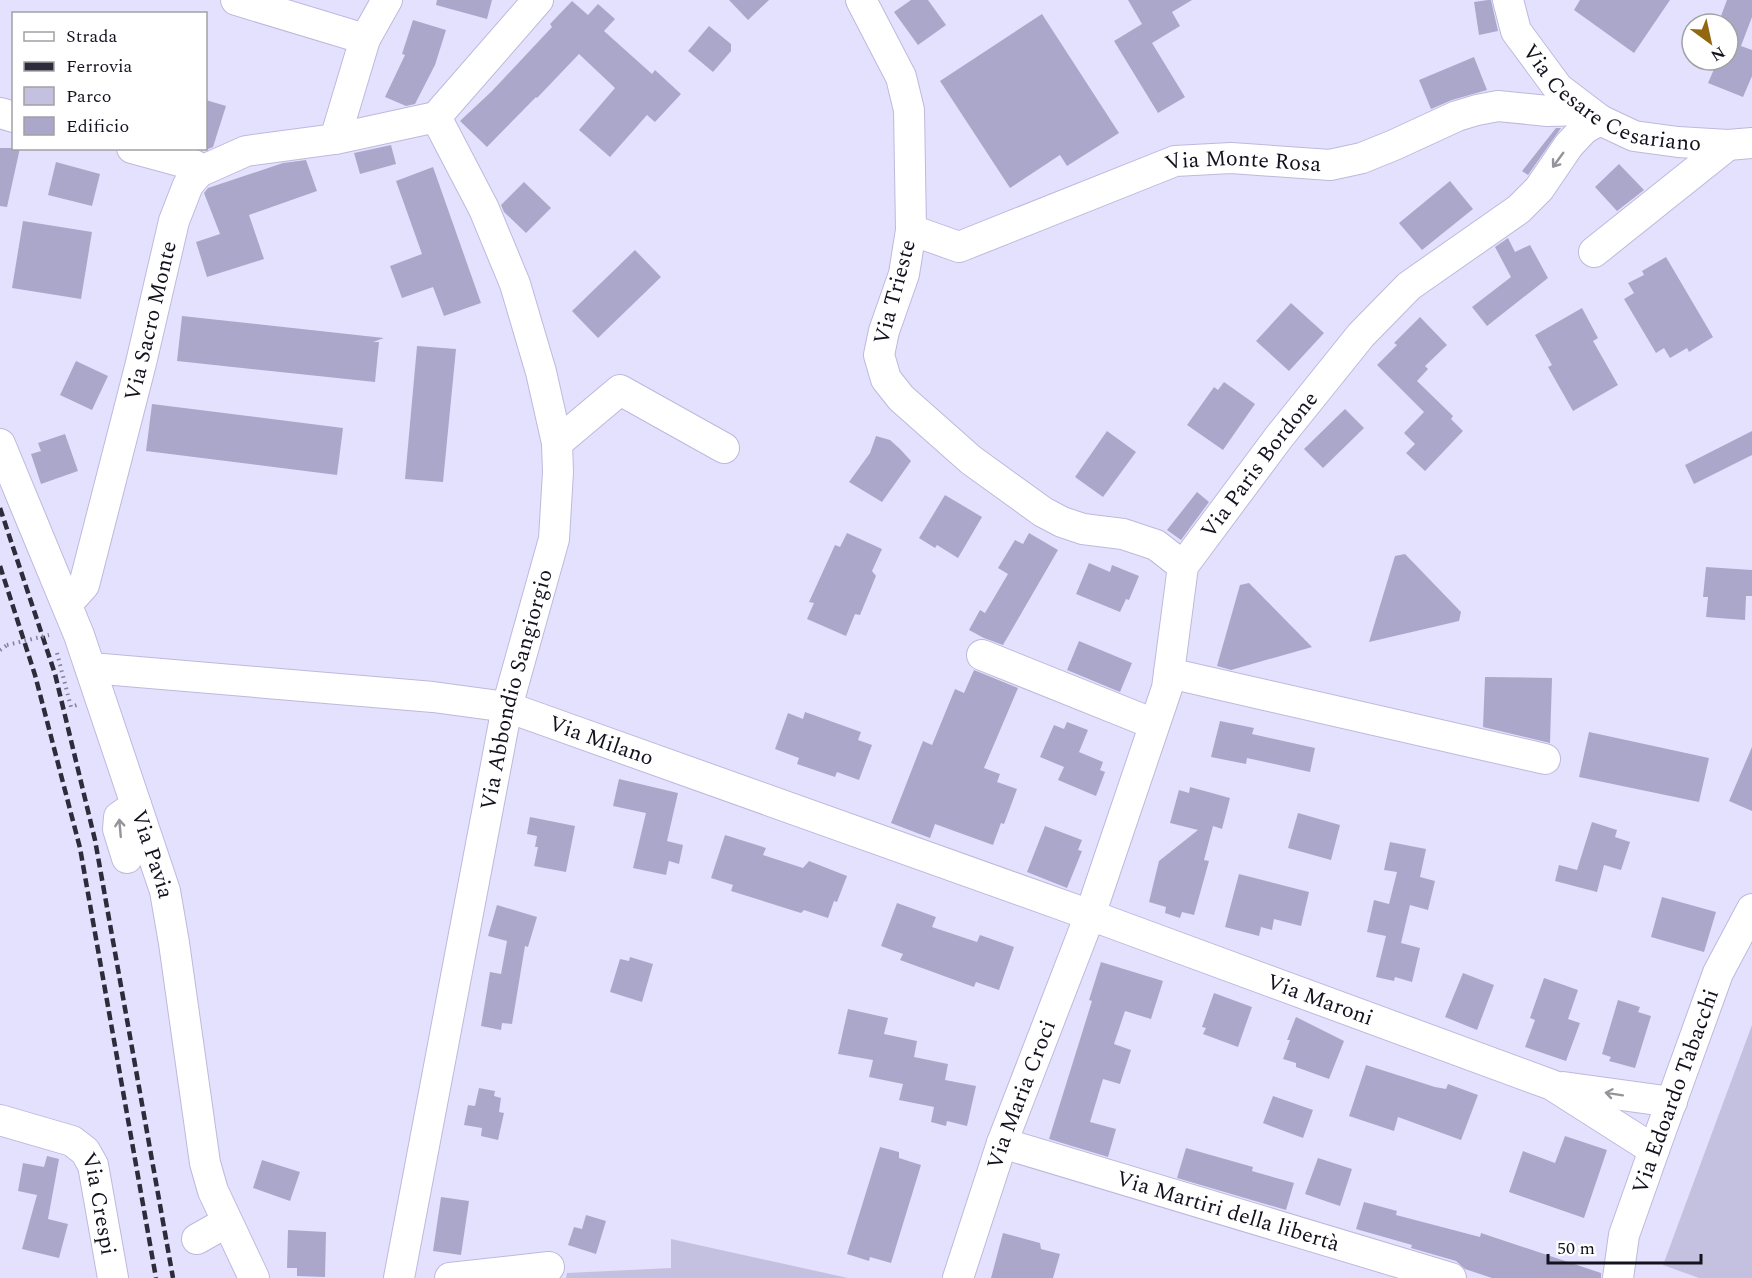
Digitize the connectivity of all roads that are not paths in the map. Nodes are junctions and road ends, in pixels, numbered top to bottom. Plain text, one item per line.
1 (236, 0) edge
2 (387, 0) edge
3 (538, 0) edge
4 (861, 0) edge
5 (1508, 0) edge
6 (365, 39) junction
7 (1592, 115) junction
8 (436, 117) junction
9 (335, 139) junction
10 (1740, 144) edge
11 (139, 150) edge
12 (199, 172) junction
13 (911, 230) junction
14 (1594, 252) dead end
15 (557, 442) junction
16 (0, 444) edge
17 (724, 448) dead end
18 (1183, 566) junction
19 (67, 604) junction
20 (982, 656) dead end
21 (91, 668) junction
22 (1169, 673) junction
23 (507, 707) junction
24 (1154, 724) junction
25 (1545, 759) dead end
26 (136, 805) junction
27 (127, 858) dead end
28 (1752, 909) edge
29 (1090, 915) junction
30 (1552, 1085) junction
31 (1672, 1102) junction
32 (0, 1120) edge
33 (1002, 1143) junction
34 (1654, 1150) junction
35 (227, 1222) junction
36 (197, 1239) dead end
37 (549, 1267) dead end
38 (113, 1278) edge
39 (254, 1278) edge
40 (399, 1278) edge
41 (450, 1278) edge
42 (958, 1278) edge
43 (1451, 1278) edge
44 (1618, 1278) edge

1 - 6 street
2 - 6 street
3 - 8 street
4 - 13 street, Via Trieste
5 - 7 street, Via Cesare Cesariano
6 - 9 street
7 - 10 street, Via Cesare Cesariano
7 - 13 street, Via Monte Rosa
7 -> 18 street, Via Paris Bordone
8 - 9 street
8 - 15 street, Via Abbondio Sangiorgio
9 - 12 street
10 - 14 street
11 - 12 street
12 - 19 street, Via Sacro Monte
13 - 18 street, Via Trieste
15 - 17 street
15 - 23 street, Via Abbondio Sangiorgio
16 - 19 street, Via Pavia
18 - 22 street, Via Paris Bordone
19 - 21 street, Via Pavia
20 - 24 street
21 - 23 street, Via Milano
21 - 26 street, Via Pavia
22 - 24 street, Via Paris Bordone
22 - 25 street
23 - 29 street, Via Milano
23 - 40 street, Via Abbondio Sangiorgio
24 - 29 street, Via Paris Bordone
27 -> 26 street
26 - 35 street, Via Pavia
28 - 31 street, Via Edoardo Tabacchi
29 - 30 street, Via Maroni
29 - 33 street, Via Maria Croci
31 -> 30 street, Via Maroni
30 - 34 street, Via Maroni
31 - 34 street, Via Edoardo Tabacchi
32 - 38 street, Via Crespi
33 - 42 street, Via Maria Croci
33 - 43 street, Via Martiri della libertà
34 - 44 street, Via Edoardo Tabacchi
35 - 36 street
35 - 39 street, Via Pavia
37 - 41 street

